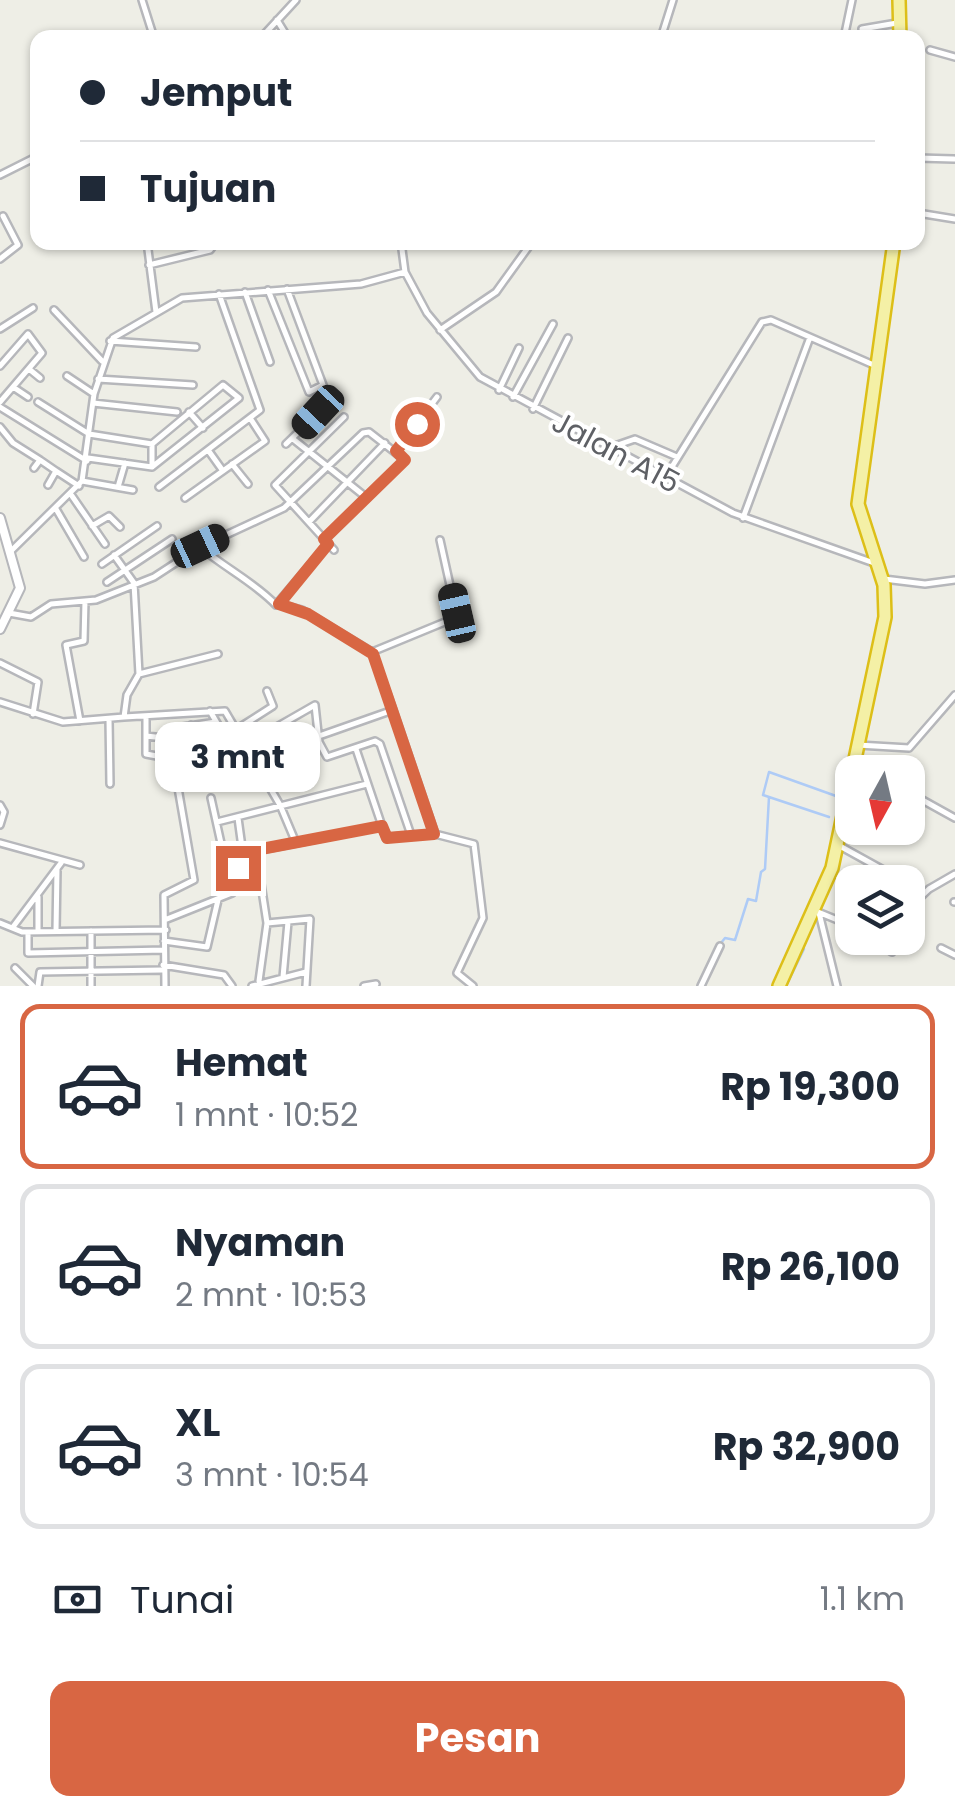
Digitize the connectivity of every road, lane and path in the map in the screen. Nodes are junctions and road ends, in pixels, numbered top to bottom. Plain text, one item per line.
1 (142, 0) edge
2 (296, 0) edge
3 (674, 0) edge
4 (852, 0) edge
5 (899, 0) edge
6 (276, 20) junction
7 (900, 22) junction
8 (862, 29) dead end
9 (151, 30) edge
10 (268, 30) edge
11 (283, 30) edge
12 (664, 30) edge
13 (846, 30) edge
14 (900, 30) edge
15 (930, 50) dead end
16 (955, 57) edge
17 (925, 158) edge
18 (954, 158) edge
19 (30, 160) edge
20 (0, 175) edge
21 (925, 214) edge
22 (2, 216) edge
23 (955, 219) edge
24 (147, 250) edge
25 (210, 250) edge
26 (402, 250) edge
27 (526, 250) edge
28 (893, 250) edge
29 (0, 259) edge
30 (150, 265) junction
31 (405, 272) junction
32 (287, 289) junction
33 (268, 290) junction
34 (245, 292) junction
35 (219, 294) junction
36 (33, 308) dead end
37 (54, 310) dead end
38 (156, 312) junction
39 (553, 324) dead end
40 (0, 328) edge
41 (440, 330) junction
42 (568, 338) dead end
43 (809, 340) junction
44 (110, 341) junction
45 (196, 347) dead end
46 (519, 348) dead end
47 (102, 362) junction
48 (270, 362) dead end
49 (0, 366) edge
50 (879, 367) junction
51 (29, 369) junction
52 (67, 376) dead end
53 (40, 378) dead end
54 (98, 378) junction
55 (193, 384) dead end
56 (13, 387) junction
57 (499, 390) junction
58 (94, 394) junction
59 (438, 396) dead end
60 (28, 397) dead end
61 (513, 398) junction
62 (38, 402) dead end
63 (93, 403) junction
64 (0, 405) edge
65 (533, 409) junction
66 (177, 412) dead end
67 (190, 412) junction
68 (318, 412) dead end
69 (344, 417) dead end
70 (250, 418) junction
71 (0, 427) edge
72 (203, 428) junction
73 (90, 434) junction
74 (294, 439) junction
75 (385, 443) junction
76 (152, 444) junction
77 (286, 444) dead end
78 (609, 448) junction
79 (208, 450) junction
80 (396, 451) junction
81 (310, 452) junction
82 (677, 457) junction
83 (40, 460) junction
84 (87, 460) junction
85 (125, 462) junction
86 (232, 464) junction
87 (152, 467) junction
88 (34, 468) dead end
89 (329, 468) junction
90 (56, 471) junction
91 (223, 471) junction
92 (665, 478) junction
93 (348, 482) junction
94 (81, 483) junction
95 (248, 484) dead end
96 (48, 485) dead end
97 (159, 486) dead end
98 (118, 487) junction
99 (134, 490) dead end
100 (72, 496) junction
101 (185, 498) dead end
102 (368, 498) junction
103 (294, 502) junction
104 (56, 509) junction
105 (743, 518) junction
106 (309, 522) junction
107 (2, 524) edge
108 (92, 526) junction
109 (157, 526) dead end
110 (120, 528) dead end
111 (172, 539) dead end
112 (440, 540) dead end
113 (326, 541) junction
114 (105, 544) dead end
115 (200, 546) junction
116 (12, 550) junction
117 (334, 550) dead end
118 (114, 556) junction
119 (84, 558) dead end
120 (102, 564) dead end
121 (877, 564) junction
122 (128, 570) junction
123 (882, 579) junction
124 (955, 580) edge
125 (107, 582) dead end
126 (134, 583) junction
127 (85, 601) junction
128 (279, 604) junction
129 (9, 613) junction
130 (0, 630) edge
131 (372, 652) junction
132 (218, 654) dead end
133 (0, 663) edge
134 (139, 674) junction
135 (267, 691) dead end
136 (955, 694) edge
137 (284, 700) dead end
138 (0, 702) edge
139 (274, 705) junction
140 (393, 710) junction
141 (210, 712) junction
142 (33, 714) junction
143 (146, 716) junction
144 (124, 717) junction
145 (110, 719) junction
146 (80, 721) junction
147 (216, 722) junction
148 (191, 725) junction
149 (176, 728) dead end
150 (237, 728) junction
151 (146, 736) junction
152 (319, 736) junction
153 (201, 742) junction
154 (246, 744) junction
155 (856, 745) junction
156 (356, 749) junction
157 (855, 755) edge
158 (257, 765) junction
159 (246, 773) junction
160 (110, 784) dead end
161 (367, 784) junction
162 (211, 798) dead end
163 (925, 801) edge
164 (0, 805) edge
165 (281, 808) junction
166 (238, 818) junction
167 (955, 818) edge
168 (217, 822) junction
169 (0, 826) edge
170 (382, 826) junction
171 (434, 834) junction
172 (411, 835) junction
173 (296, 842) junction
174 (0, 843) edge
175 (838, 845) joint
176 (256, 851) junction
177 (245, 852) junction
178 (80, 865) dead end
179 (874, 865) edge
180 (59, 866) junction
181 (228, 870) junction
182 (955, 874) edge
183 (925, 892) edge
184 (38, 894) junction
185 (218, 899) junction
186 (817, 912) junction
187 (167, 919) junction
188 (835, 919) edge
189 (288, 922) junction
190 (0, 923) edge
191 (267, 923) junction
192 (13, 927) junction
193 (166, 928) junction
194 (90, 931) junction
195 (28, 932) junction
196 (38, 932) junction
197 (56, 932) junction
198 (164, 941) junction
199 (720, 946) dead end
200 (942, 948) dead end
201 (164, 950) junction
202 (91, 951) junction
203 (955, 955) edge
204 (163, 967) junction
205 (15, 968) dead end
206 (90, 972) junction
207 (306, 972) junction
208 (283, 977) junction
209 (259, 981) junction
210 (376, 984) edge
211 (36, 986) edge
212 (91, 986) edge
213 (164, 986) edge
214 (232, 986) edge
215 (252, 986) edge
216 (306, 986) edge
217 (364, 986) edge
218 (473, 986) edge
219 (701, 986) edge
220 (780, 986) edge
221 (837, 986) edge

1 - 9 street
2 - 6 street
3 - 12 street
4 - 13 street
5 - 7 highway
6 - 10 street
6 - 11 street
7 - 8 street
7 - 14 highway
15 - 16 street
17 - 18 street
19 - 20 street
21 - 23 street
22 - 29 street
24 - 30 street
25 - 30 street
26 - 31 street
27 - 41 street
28 - 50 highway
30 - 38 street
31 - 32 street
31 - 41 street, Jalan A15
32 - 33 street
32 - 33 street
33 - 34 street
34 - 35 street
34 - 48 street
35 - 38 street
35 - 70 street
36 - 40 street
37 - 47 street
38 - 44 street
39 - 61 street
41 - 57 street, Jalan A15
42 - 65 street
43 - 50 street
43 - 82 street
43 - 105 street
44 - 45 street
44 - 47 street
46 - 57 street
47 - 54 street
49 - 51 street
50 - 121 highway
51 - 53 street
51 - 56 street
52 - 58 street
54 - 55 street
54 - 58 street
56 - 60 street
56 - 64 street
57 - 61 street, Jalan A15
58 - 63 street
59 - 80 street
61 - 65 street, Jalan A15
62 - 73 street
63 - 66 street
63 - 73 street
64 - 84 street
65 - 78 street, Jalan A15
67 - 72 street
67 - 72 street
67 - 76 street
68 - 74 street
69 - 81 street
70 - 79 street
70 - 86 street
71 - 83 street
72 - 87 street
73 - 76 street
73 - 84 street
74 - 77 street
74 - 81 street
75 - 80 street
75 - 89 street
75 - 93 street
76 - 87 street
78 - 82 street
78 - 92 street, Jalan A15
79 - 91 street
79 - 97 street
80 - 102 street
81 - 89 street
81 - 103 street
82 - 92 street
83 - 88 street
83 - 90 street
84 - 85 street
84 - 94 street
85 - 87 street
85 - 98 street
86 - 91 street
86 - 95 street
89 - 93 street
89 - 103 street
90 - 94 street
90 - 96 street
91 - 101 street
92 - 105 street, Jalan A15
93 - 102 street
93 - 106 street
94 - 98 street
94 - 100 street
98 - 99 street
100 - 104 street
100 - 108 street
102 - 113 street
103 - 106 street
103 - 115 street
104 - 116 street
104 - 119 street
105 - 121 street, Jalan A15
106 - 113 street
107 - 116 street
108 - 110 street
108 - 114 street
109 - 118 street
111 - 122 street
112 - 131 street
113 - 117 street
113 - 128 street
115 - 126 street
115 - 128 street
116 - 129 street
118 - 120 street
118 - 122 street
121 - 123 highway
122 - 125 street
122 - 126 street
123 - 124 street
123 - 155 highway
126 - 127 street
126 - 134 street
127 - 129 street
127 - 146 street
128 - 131 street
129 - 130 street
131 - 140 street
132 - 134 street
133 - 142 street
134 - 144 street
135 - 139 street
136 - 155 street
137 - 139 street
138 - 142 street
139 - 150 street
140 - 152 street
140 - 171 street
141 - 143 street
141 - 147 street
141 - 150 street
142 - 146 street
143 - 144 street
143 - 151 street
144 - 145 street
145 - 146 street
145 - 160 street
147 - 148 street
147 - 159 street
148 - 149 street
148 - 153 street
150 - 154 street
151 - 153 street
151 - 187 street
152 - 154 street
152 - 156 street
153 - 159 street
154 - 158 street
155 - 157 highway
156 - 161 street
156 - 172 street
158 - 159 street
158 - 165 street
161 - 165 street
161 - 170 street
162 - 168 street
163 - 167 street
164 - 169 street
165 - 166 street
165 - 173 street
166 - 168 street
166 - 177 street
168 - 181 street
170 - 172 street
170 - 173 street
171 - 172 street
171 - 218 street
173 - 176 street
174 - 180 street
175 - 179 street
175 - 186 highway
176 - 177 street
176 - 191 street
177 - 181 street
178 - 180 street
180 - 184 street
180 - 197 street
181 - 185 street
182 - 183 street
184 - 192 street
184 - 196 street
185 - 187 street
185 - 198 street
186 - 188 street
186 - 220 highway
186 - 221 street
187 - 193 street
189 - 191 street
189 - 207 street
189 - 208 street
190 - 192 street
191 - 209 street
192 - 195 street
193 - 194 street
193 - 198 street
194 - 197 street
194 - 202 street
195 - 196 street
195 - 202 street
196 - 197 street
198 - 201 street
199 - 219 street
200 - 203 street
201 - 202 street
201 - 204 street
202 - 206 street
204 - 206 street
204 - 213 street
204 - 214 street
205 - 211 street
206 - 211 street
206 - 212 street
207 - 208 street
207 - 216 street
208 - 209 street
209 - 215 street
210 - 217 street

